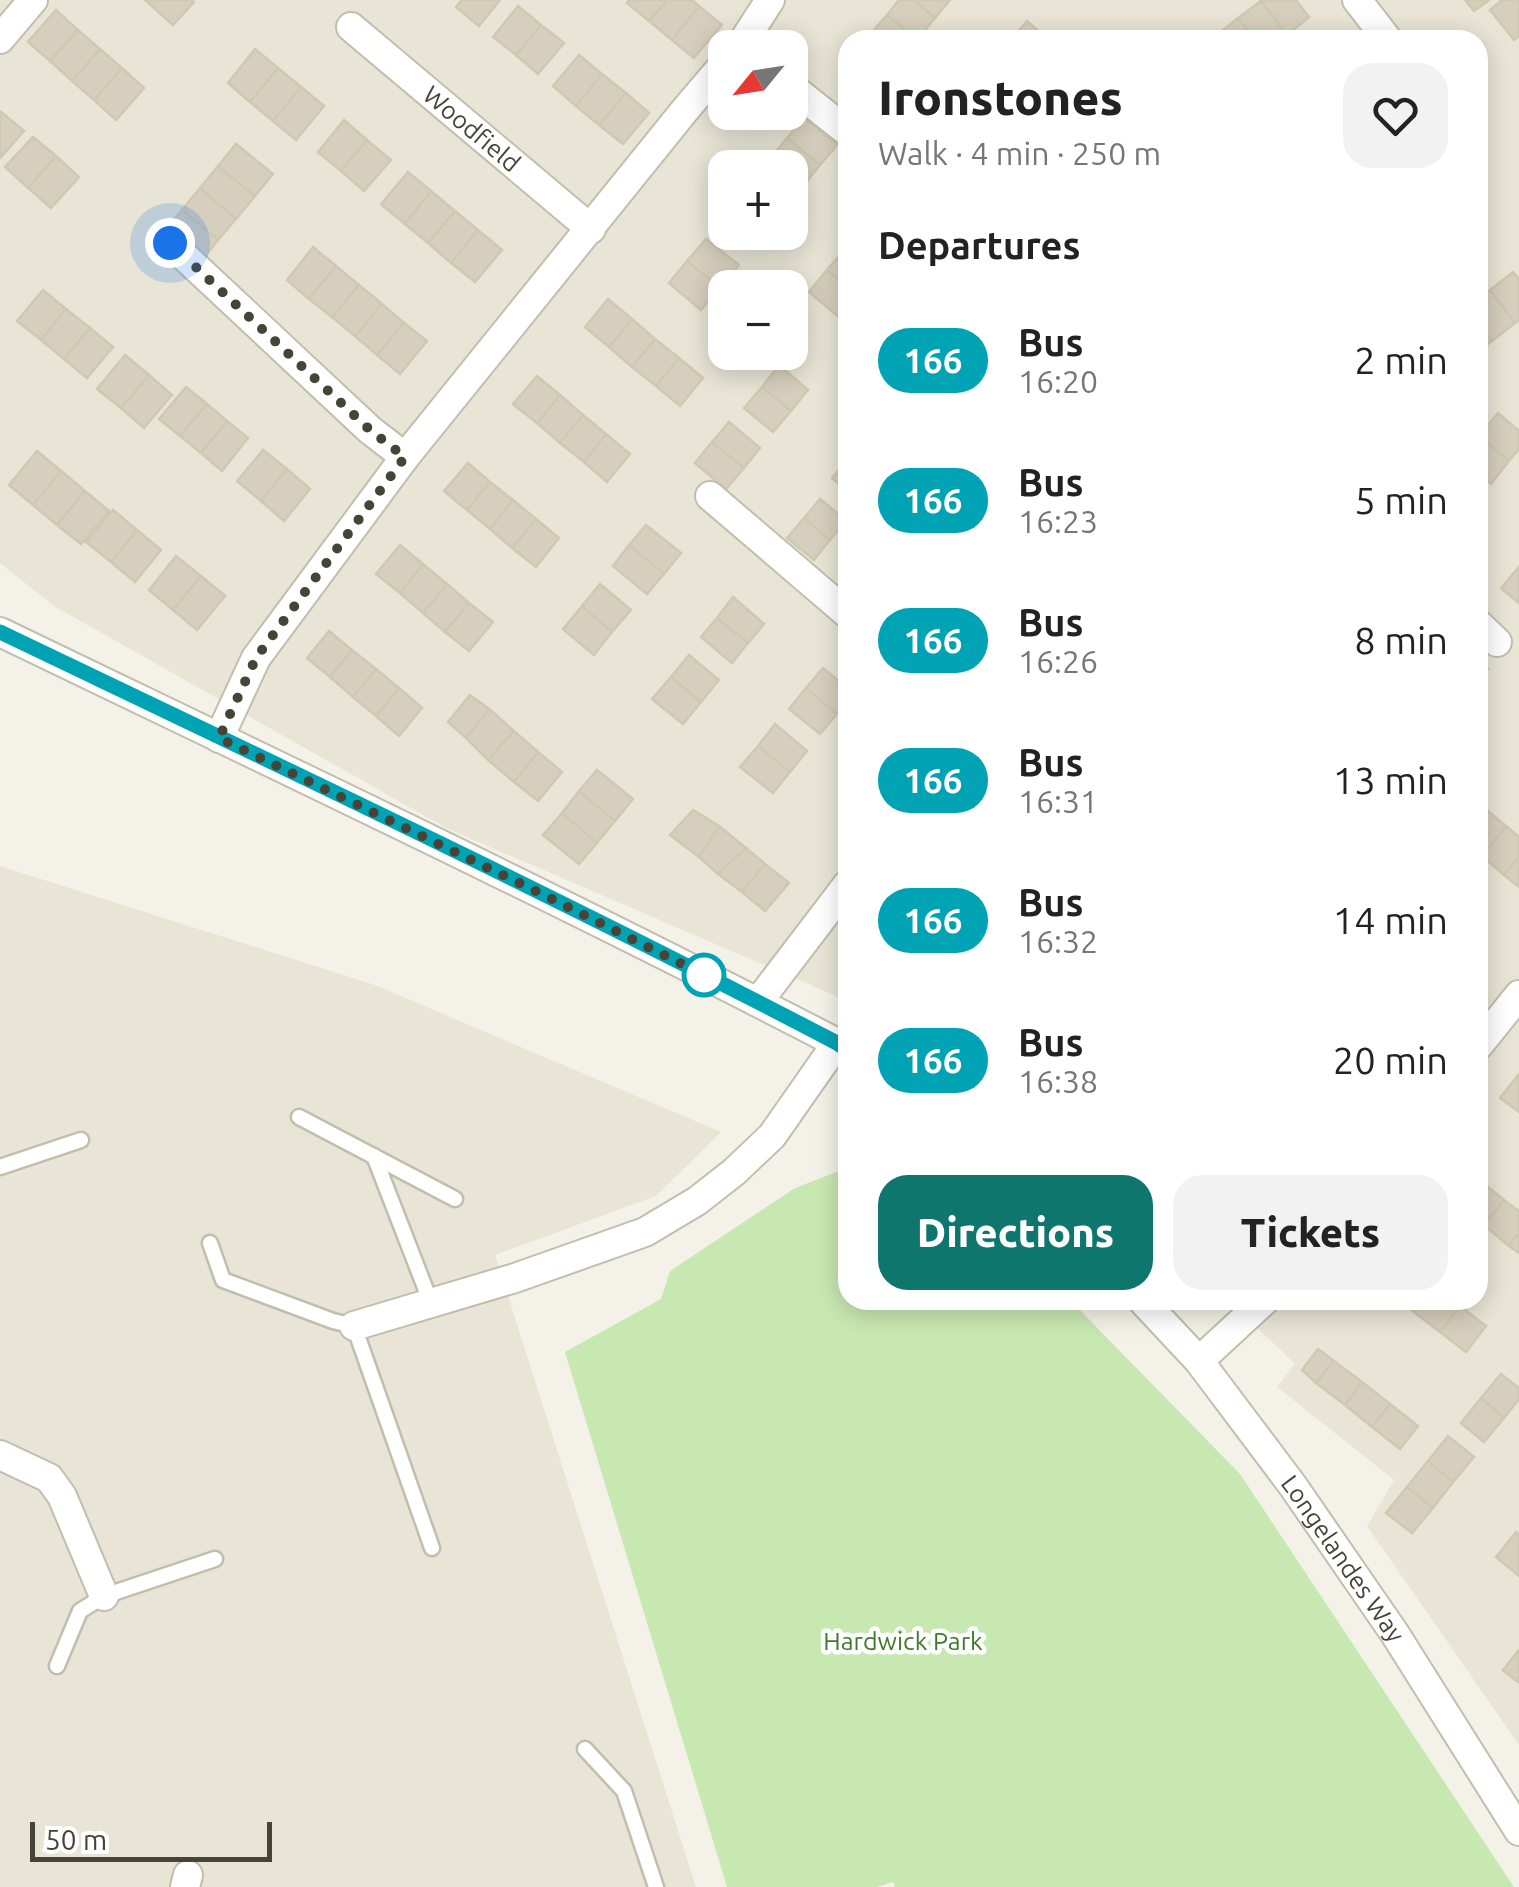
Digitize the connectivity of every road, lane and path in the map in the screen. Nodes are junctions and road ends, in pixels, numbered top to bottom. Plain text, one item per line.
1 (33, 0) edge
2 (770, 0) edge
3 (1356, 0) edge
4 (351, 28) dead end
5 (751, 30) edge
6 (1380, 30) edge
7 (0, 39) edge
8 (708, 84) edge
9 (808, 100) edge
10 (838, 124) edge
11 (591, 228) junction
12 (170, 243) dead end
13 (405, 457) junction
14 (710, 496) dead end
15 (838, 605) edge
16 (0, 632) edge
17 (219, 738) junction
18 (838, 897) edge
19 (1519, 995) edge
20 (758, 1002) junction
21 (1488, 1034) edge
22 (838, 1045) edge
23 (838, 1052) edge
24 (299, 1116) dead end
25 (81, 1140) dead end
26 (374, 1156) junction
27 (0, 1167) edge
28 (455, 1199) dead end
29 (210, 1243) dead end
30 (431, 1303) junction
31 (1151, 1310) edge
32 (1254, 1310) edge
33 (354, 1326) junction
34 (1199, 1361) junction
35 (0, 1455) edge
36 (432, 1548) dead end
37 (215, 1558) dead end
38 (104, 1596) junction
39 (57, 1666) dead end
40 (585, 1749) dead end
41 (1519, 1832) edge
42 (656, 1887) edge

1 - 7 street
2 - 5 street
3 - 6 street
4 - 11 street, Woodfield
8 - 11 street
9 - 10 street
11 - 13 street
12 - 13 street
13 - 17 street
14 - 15 street
16 - 17 street
17 - 20 street
18 - 20 street
19 - 21 street
20 - 22 street
23 - 30 street
24 - 26 lane
25 - 27 lane
26 - 28 lane
26 - 30 lane
29 - 33 lane
30 - 33 street
31 - 34 street, Longelandes Way
32 - 34 street
33 - 36 lane
34 - 41 street, Longelandes Way
35 - 38 street
37 - 38 lane
38 - 39 lane
40 - 42 lane

